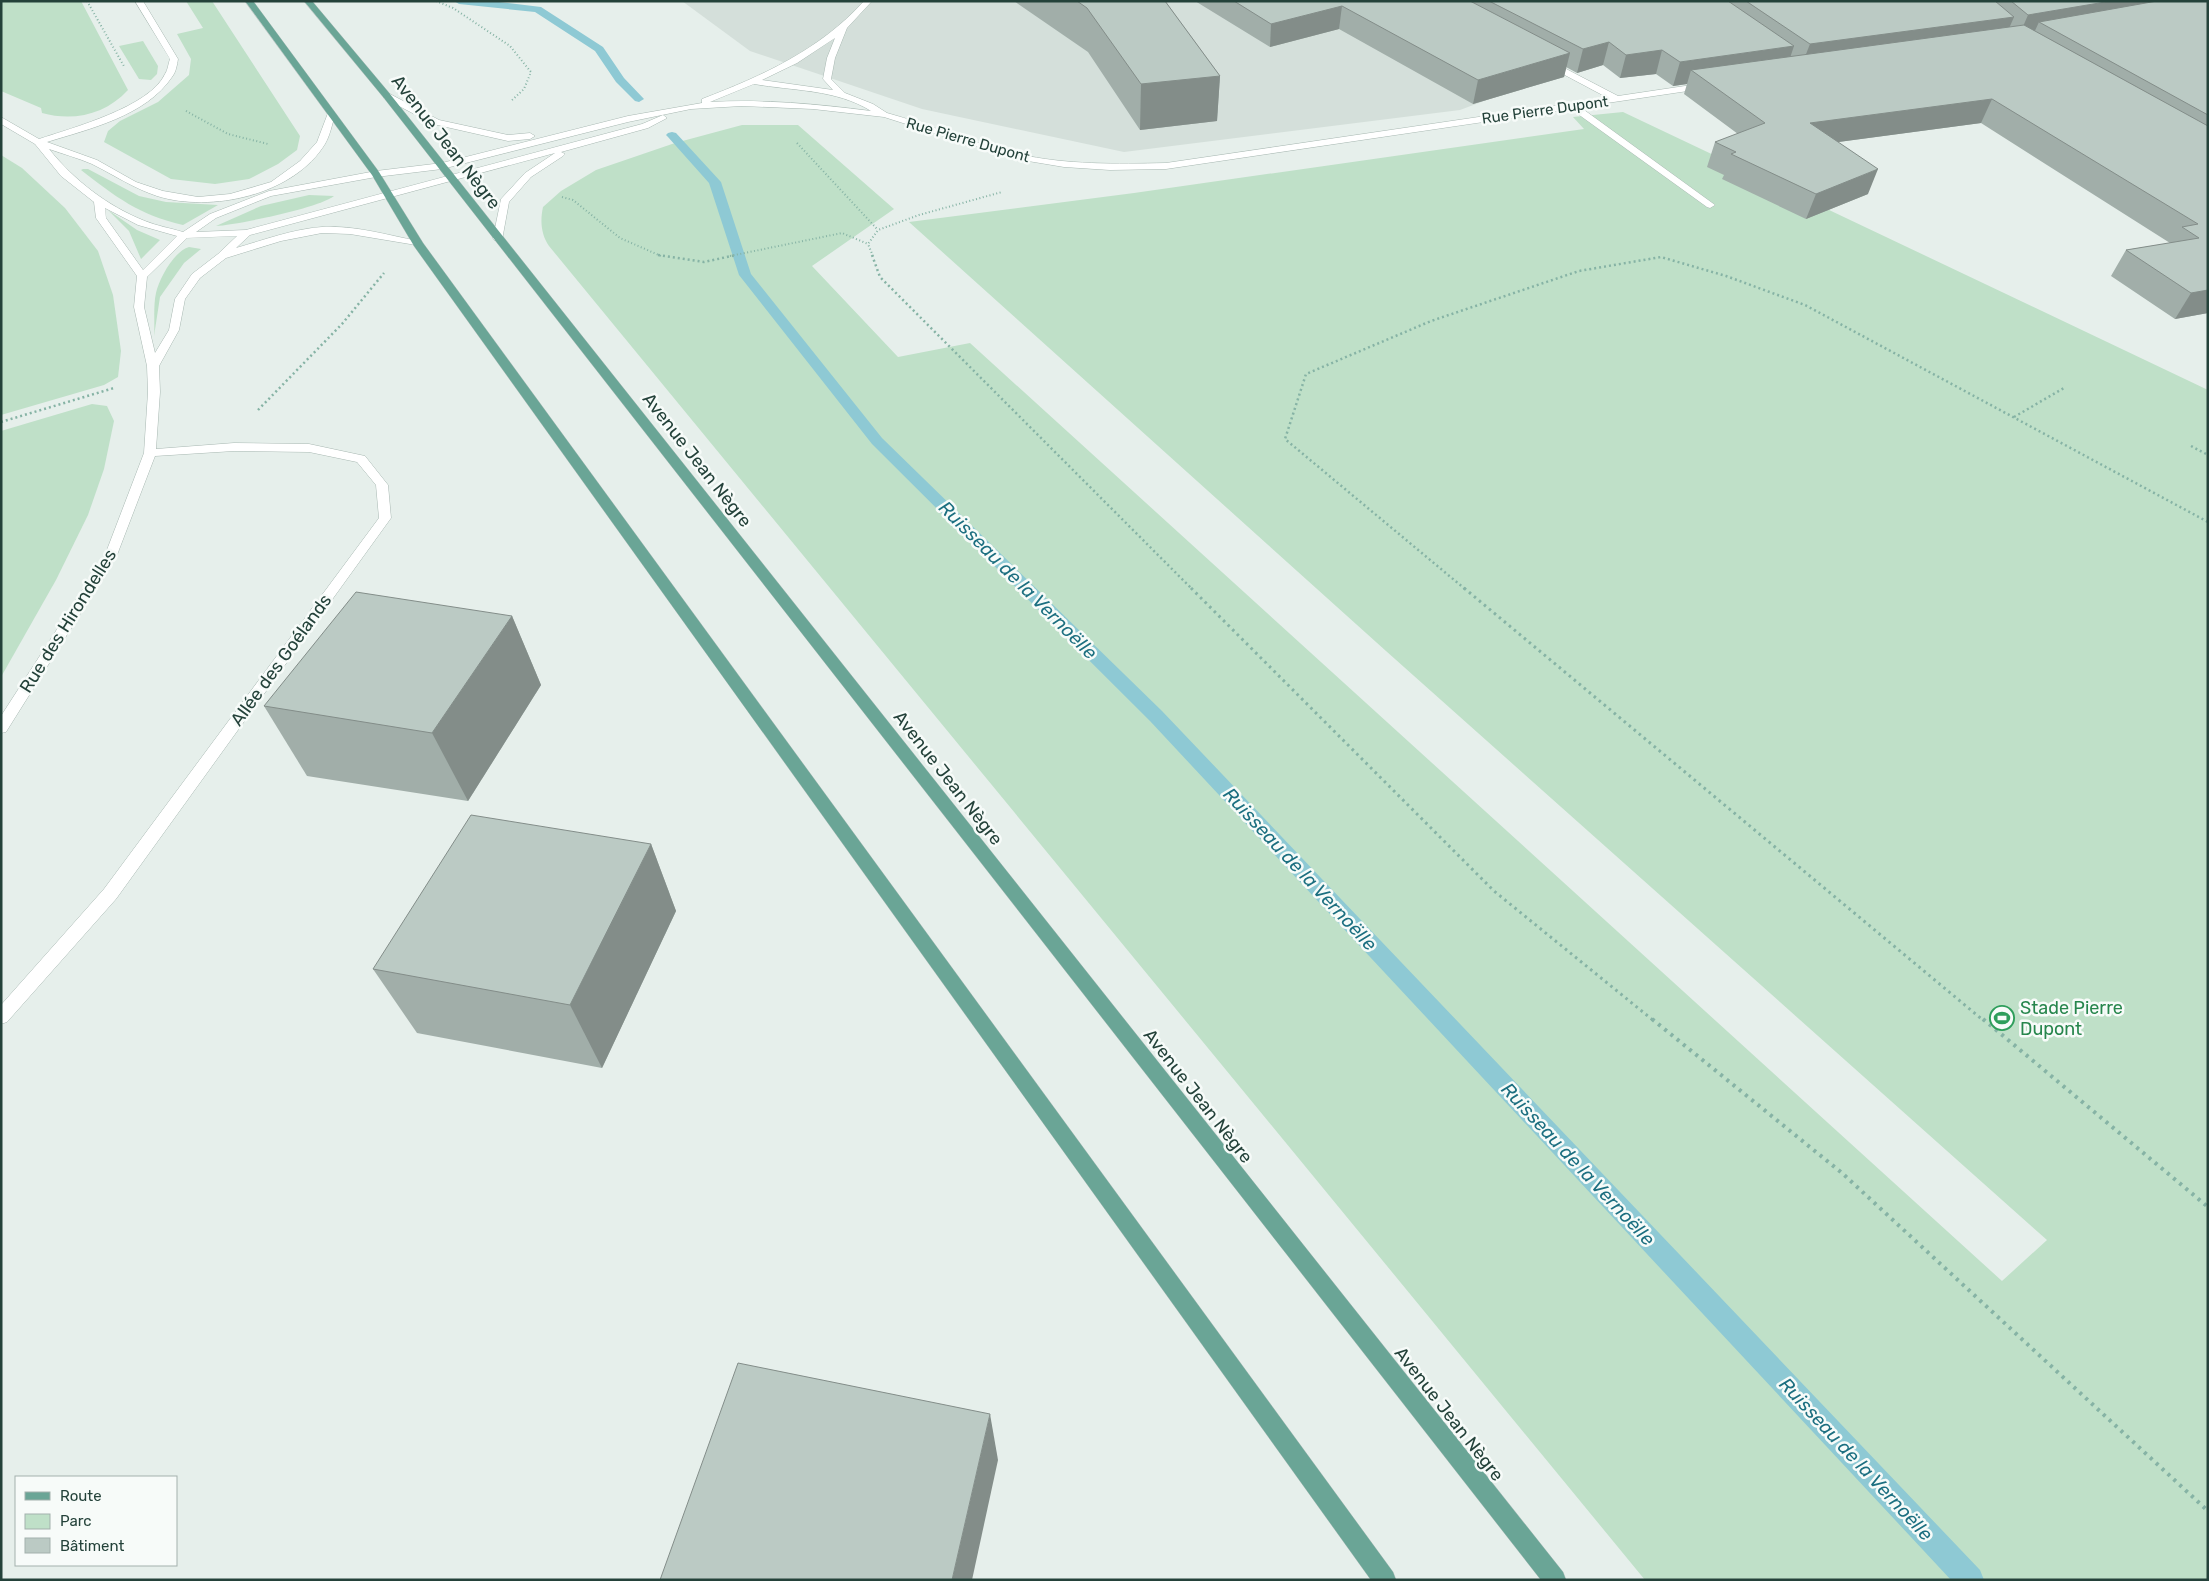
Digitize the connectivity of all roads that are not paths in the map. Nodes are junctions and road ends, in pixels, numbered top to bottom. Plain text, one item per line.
1 (139, 1) edge
2 (249, 1) edge
3 (308, 1) edge
4 (868, 1) edge
5 (843, 27) junction
6 (1541, 59) edge
7 (755, 82) junction
8 (1713, 85) edge
9 (841, 94) junction
10 (387, 96) junction
11 (1617, 99) junction
12 (691, 106) junction
13 (1572, 106) junction
14 (331, 115) junction
15 (886, 115) junction
16 (1, 120) edge
17 (572, 133) junction
18 (38, 142) junction
19 (572, 146) junction
20 (442, 166) junction
21 (376, 174) junction
22 (452, 179) junction
23 (274, 184) junction
24 (269, 194) junction
25 (390, 196) junction
26 (99, 201) junction
27 (1710, 205) dead end
28 (246, 233) junction
29 (184, 235) junction
30 (498, 238) junction
31 (418, 244) junction
32 (222, 256) junction
33 (142, 276) junction
34 (153, 366) junction
35 (150, 454) junction
36 (1, 728) edge
37 (1, 1017) edge
38 (1386, 1580) edge
39 (1555, 1580) edge

1 - 18 street
2 - 14 main road
3 - 10 main road, Avenue Jean Nègre
4 - 5 street
5 - 7 street
5 - 9 street
6 - 11 street
7 - 9 street
7 - 12 street
8 - 11 street, Rue Pierre Dupont
9 - 15 street
10 - 17 street
10 - 20 main road, Avenue Jean Nègre
11 - 13 street, Rue Pierre Dupont
12 - 15 street
12 - 17 street
12 - 19 street
13 - 15 street, Rue Pierre Dupont
13 - 27 street
14 - 21 main road
14 - 23 street
16 - 18 street
17 - 20 street
18 - 23 street
18 - 26 street
19 - 22 street
19 - 30 street
20 - 21 street
20 - 22 main road, Avenue Jean Nègre
21 - 24 street
21 - 25 main road
22 - 25 street
22 - 30 main road, Avenue Jean Nègre
23 - 24 street
24 - 29 street
25 - 28 street
25 - 31 main road
26 - 29 street
26 - 33 street
28 - 29 street
28 - 32 street
29 - 33 street
30 - 39 main road, Avenue Jean Nègre
31 - 32 street
31 - 38 main road
32 - 34 street
33 - 34 street, Rue des Hirondelles
34 - 35 street, Rue des Hirondelles
35 - 36 street, Rue des Hirondelles
35 - 37 street, Allée des Goélands

